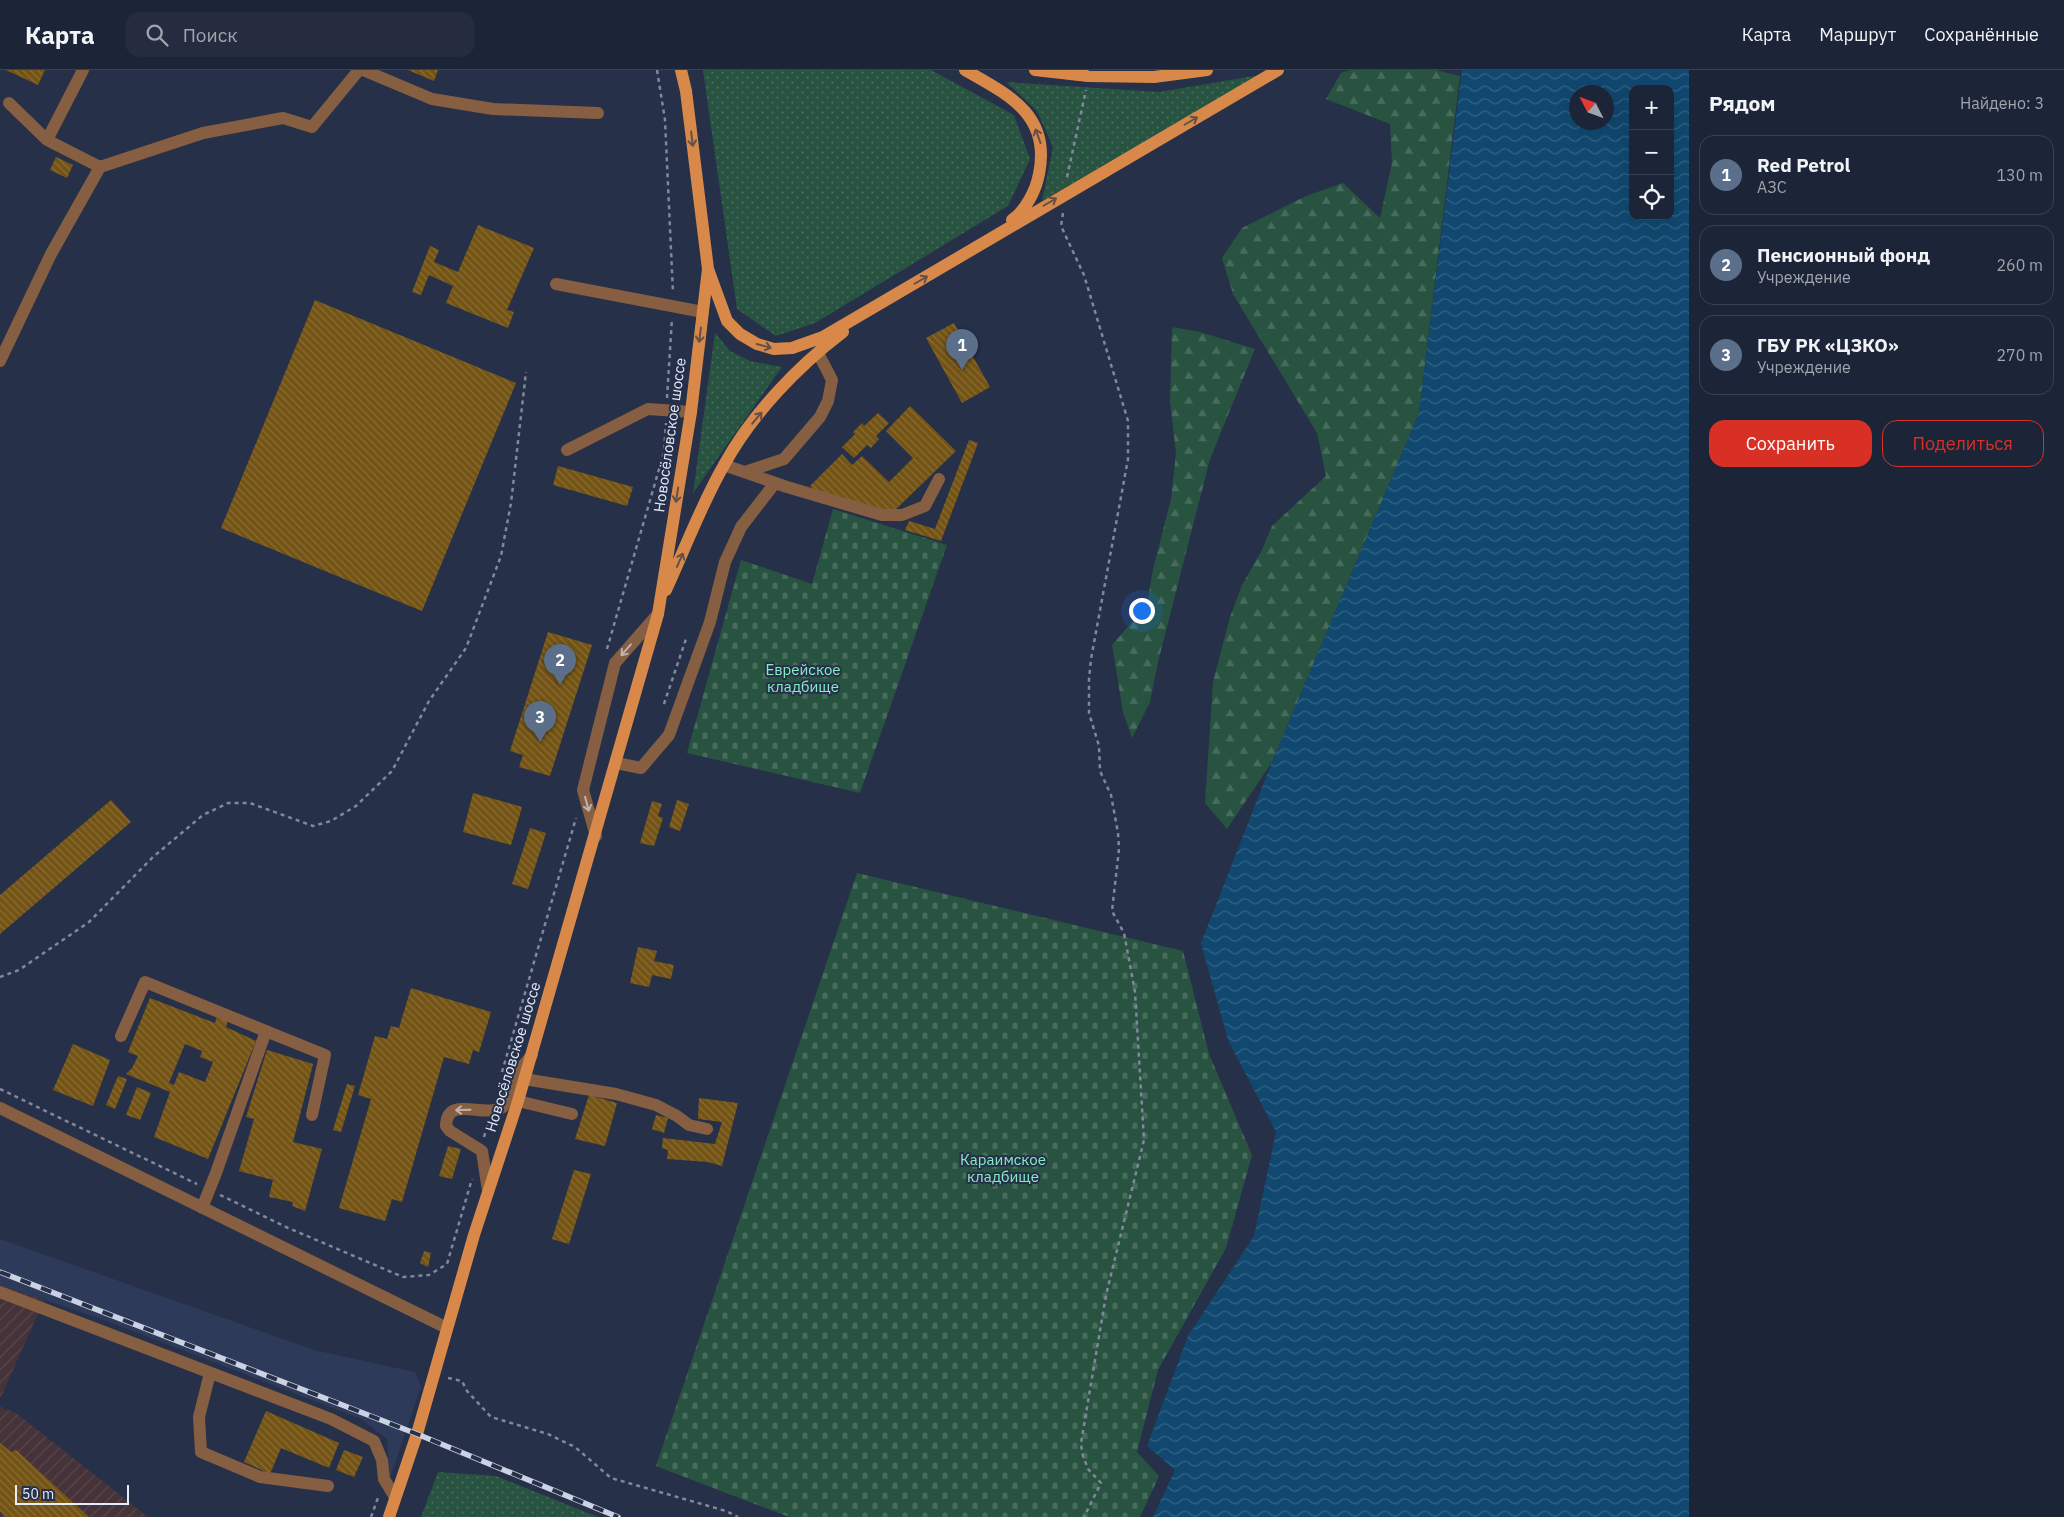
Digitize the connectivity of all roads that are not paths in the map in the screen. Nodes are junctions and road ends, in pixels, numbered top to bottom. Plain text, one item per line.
1 (83, 70) edge
2 (359, 70) edge
3 (363, 70) edge
4 (681, 70) edge
5 (688, 70) edge
6 (965, 70) edge
7 (1036, 70) edge
8 (1207, 70) edge
9 (1278, 70) edge
10 (686, 91) junction
11 (9, 102) dead end
12 (598, 113) dead end
13 (48, 140) junction
14 (100, 167) junction
15 (979, 247) junction
16 (708, 269) junction
17 (556, 284) dead end
18 (879, 305) junction
19 (703, 312) junction
20 (818, 353) junction
21 (0, 361) edge
22 (691, 412) junction
23 (567, 450) dead end
24 (724, 465) junction
25 (745, 472) junction
26 (939, 479) dead end
27 (776, 483) junction
28 (659, 609) junction
29 (616, 763) junction
30 (596, 836) junction
31 (266, 1031) junction
32 (121, 1036) dead end
33 (532, 1055) junction
34 (524, 1079) junction
35 (518, 1101) junction
36 (0, 1108) edge
37 (572, 1114) dead end
38 (312, 1115) dead end
39 (707, 1129) dead end
40 (488, 1191) junction
41 (202, 1208) junction
42 (0, 1292) edge
43 (447, 1328) junction
44 (210, 1373) junction
45 (328, 1486) dead end
46 (395, 1497) junction
47 (389, 1517) edge

1 - 13 street
2 - 14 street
3 - 12 street
4 - 10 main road
5 - 10 main road
15 -> 6 main road
7 - 8 main road
15 -> 9 main road
10 -> 16 main road
11 - 13 street
13 - 14 street
14 - 21 street
18 -> 15 main road
16 -> 18 main road
16 - 19 main road, Новосёловское шоссе
17 - 19 street
18 - 20 main road, Новосёловское шоссе
19 -> 22 main road, Новосёловское шоссе
24 -> 20 main road, Новосёловское шоссе
20 - 25 street
22 - 23 street
22 -> 28 main road, Новосёловское шоссе
24 - 25 street
28 -> 24 main road, Новосёловское шоссе
25 - 27 street
26 - 27 street
27 - 29 street
28 - 29 main road, Новосёловское шоссе
28 -> 30 street
29 - 30 main road, Новосёловское шоссе
30 - 33 main road, Новосёловское шоссе
31 - 32 street
31 - 38 street
31 - 41 street
33 - 34 main road, Новосёловское шоссе
33 -> 40 street
34 - 35 main road, Новосёловское шоссе
34 - 39 street
35 - 37 street
35 - 40 main road, Новосёловское шоссе
36 - 41 street
40 - 43 main road, Новосёловское шоссе
41 - 43 street
42 - 44 street
43 - 46 main road, Новосёловское шоссе
44 - 45 street
44 - 46 street
46 - 47 main road, Новосёловское шоссе

